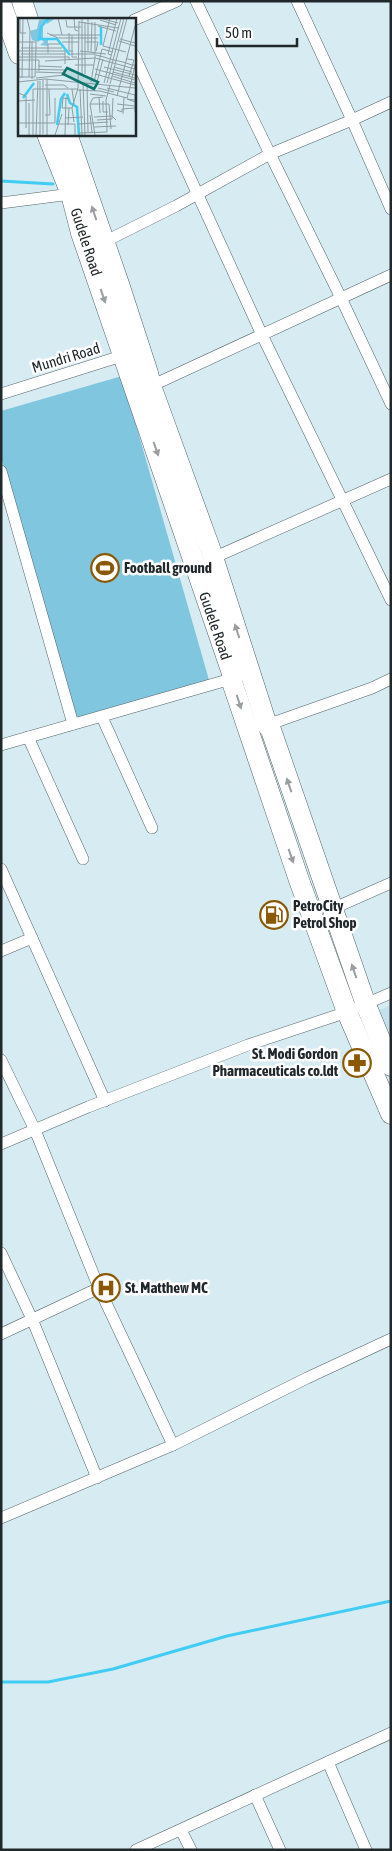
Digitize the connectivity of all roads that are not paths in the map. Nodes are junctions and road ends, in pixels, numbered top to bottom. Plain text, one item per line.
1 (22, 1) edge
2 (176, 1) edge
3 (196, 1) edge
4 (297, 1) edge
5 (1, 3) edge
6 (135, 20) edge
7 (12, 23) edge
8 (18, 50) edge
9 (135, 57) edge
10 (391, 102) edge
11 (352, 120) junction
12 (48, 135) edge
13 (67, 135) edge
14 (270, 154) junction
15 (71, 194) junction
16 (198, 194) junction
17 (1, 203) edge
18 (391, 209) edge
19 (104, 242) junction
20 (391, 275) edge
21 (341, 298) junction
22 (262, 335) junction
23 (131, 353) junction
24 (151, 386) junction
25 (1, 394) edge
26 (391, 404) edge
27 (1, 471) edge
28 (391, 478) edge
29 (341, 501) junction
30 (213, 558) junction
31 (391, 600) edge
32 (231, 679) junction
33 (391, 679) edge
34 (102, 717) junction
35 (74, 724) junction
36 (268, 725) junction
37 (28, 737) junction
38 (1, 746) edge
39 (152, 828) dead end
40 (83, 859) dead end
41 (1, 870) edge
42 (391, 883) edge
43 (332, 908) junction
44 (32, 938) junction
45 (1, 951) edge
46 (391, 993) edge
47 (366, 1004) junction
48 (347, 1012) junction
49 (1, 1060) edge
50 (391, 1066) edge
51 (105, 1101) junction
52 (391, 1114) edge
53 (34, 1130) junction
54 (1, 1144) edge
55 (1, 1253) edge
56 (99, 1288) junction
57 (32, 1319) junction
58 (1, 1334) edge
59 (391, 1339) edge
60 (173, 1445) junction
61 (97, 1478) junction
62 (1, 1518) edge
63 (391, 1733) edge
64 (328, 1762) junction
65 (255, 1796) junction
66 (182, 1830) junction
67 (136, 1850) edge
68 (191, 1850) edge
69 (280, 1850) edge
70 (366, 1850) edge

1 - 7 highway
2 - 6 street
3 - 14 street
4 - 11 street
5 - 7 highway
7 - 8 highway
9 - 16 street
10 - 11 street
11 - 14 street
11 - 18 street
12 - 15 highway, Gudele Road
19 -> 13 highway, Gudele Road
14 - 16 street
14 - 21 street
15 - 17 street
15 -> 23 highway, Gudele Road
16 - 19 street
16 - 22 street
19 - 23 highway, Gudele Road
20 - 21 street
21 - 22 street
21 - 26 street
22 - 24 street
22 - 29 street
23 - 24 highway, Gudele Road
23 - 25 street, Mundri Road
23 -> 32 highway, Gudele Road
24 - 30 highway, Gudele Road
27 - 35 street
28 - 29 street
29 - 30 street
29 - 31 street
36 -> 30 highway, Gudele Road
32 - 34 street
32 -> 48 highway, Gudele Road
33 - 36 street
34 - 35 street
34 - 39 street
35 - 37 street
43 -> 36 highway, Gudele Road
37 - 38 street
37 - 40 street
41 - 44 street
42 - 43 street
47 -> 43 highway, Gudele Road
44 - 45 street
44 - 51 street
46 - 47 street
47 - 48 street
47 - 50 highway, Gudele Road
48 - 51 street
48 - 52 highway, Gudele Road
49 - 53 street
51 - 53 street
53 - 54 street
53 - 56 street
55 - 57 street
56 - 57 street
56 - 60 street
57 - 58 street
57 - 61 street
59 - 60 street
60 - 61 street
61 - 62 street
63 - 64 street
64 - 65 street
64 - 70 street
65 - 66 street
65 - 69 street
66 - 67 street
66 - 68 street

